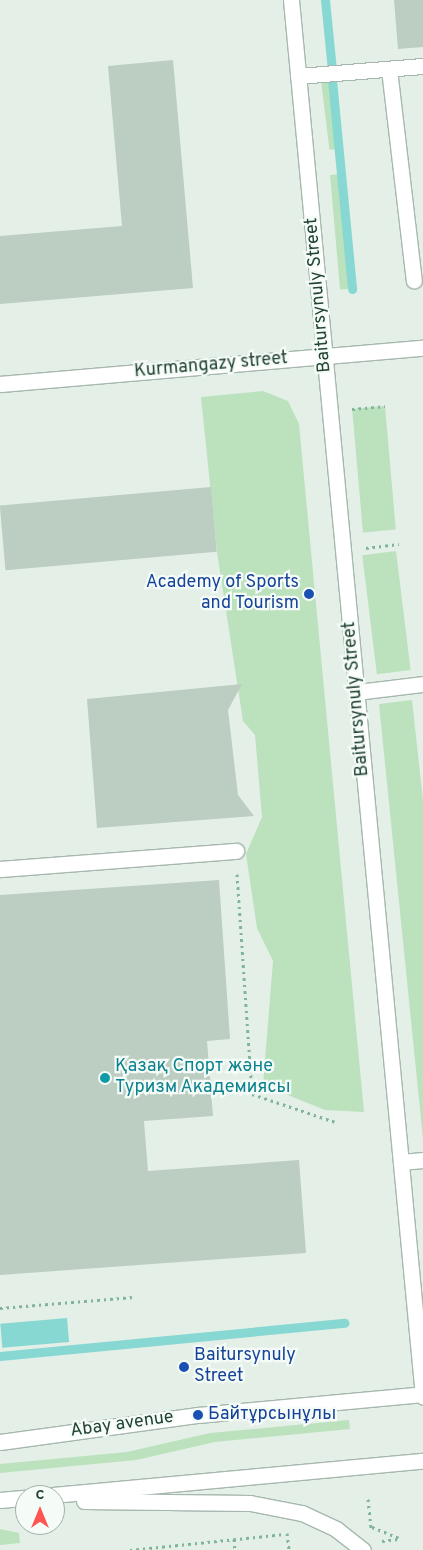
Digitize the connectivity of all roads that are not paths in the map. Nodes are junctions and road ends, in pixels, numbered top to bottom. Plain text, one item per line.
1 (291, 0) edge
2 (423, 66) edge
3 (389, 68) junction
4 (298, 76) junction
5 (414, 281) dead end
6 (423, 348) edge
7 (325, 356) junction
8 (0, 384) edge
9 (423, 684) edge
10 (357, 692) junction
11 (236, 851) road end
12 (0, 869) edge
13 (423, 1160) edge
14 (401, 1162) junction
15 (423, 1395) edge
16 (0, 1442) edge
17 (423, 1461) edge
18 (65, 1494) edge
19 (15, 1499) edge
20 (1, 1500) edge
21 (65, 1500) edge
22 (367, 1546) edge

1 - 4 main road, Baitursynuly Street
2 - 3 main road
3 - 4 main road
3 - 5 main road
4 - 7 main road, Baitursynuly Street
6 - 7 main road, Kurmangazy street
7 - 8 main road, Kurmangazy street
7 - 10 main road, Baitursynuly Street
9 - 10 main road
10 - 14 main road, Baitursynuly Street
11 - 12 main road
13 - 14 main road
14 - 15 main road, Baitursynuly Street
15 - 16 main road, Abay avenue
17 - 18 main road
19 - 20 main road
21 - 22 main road

